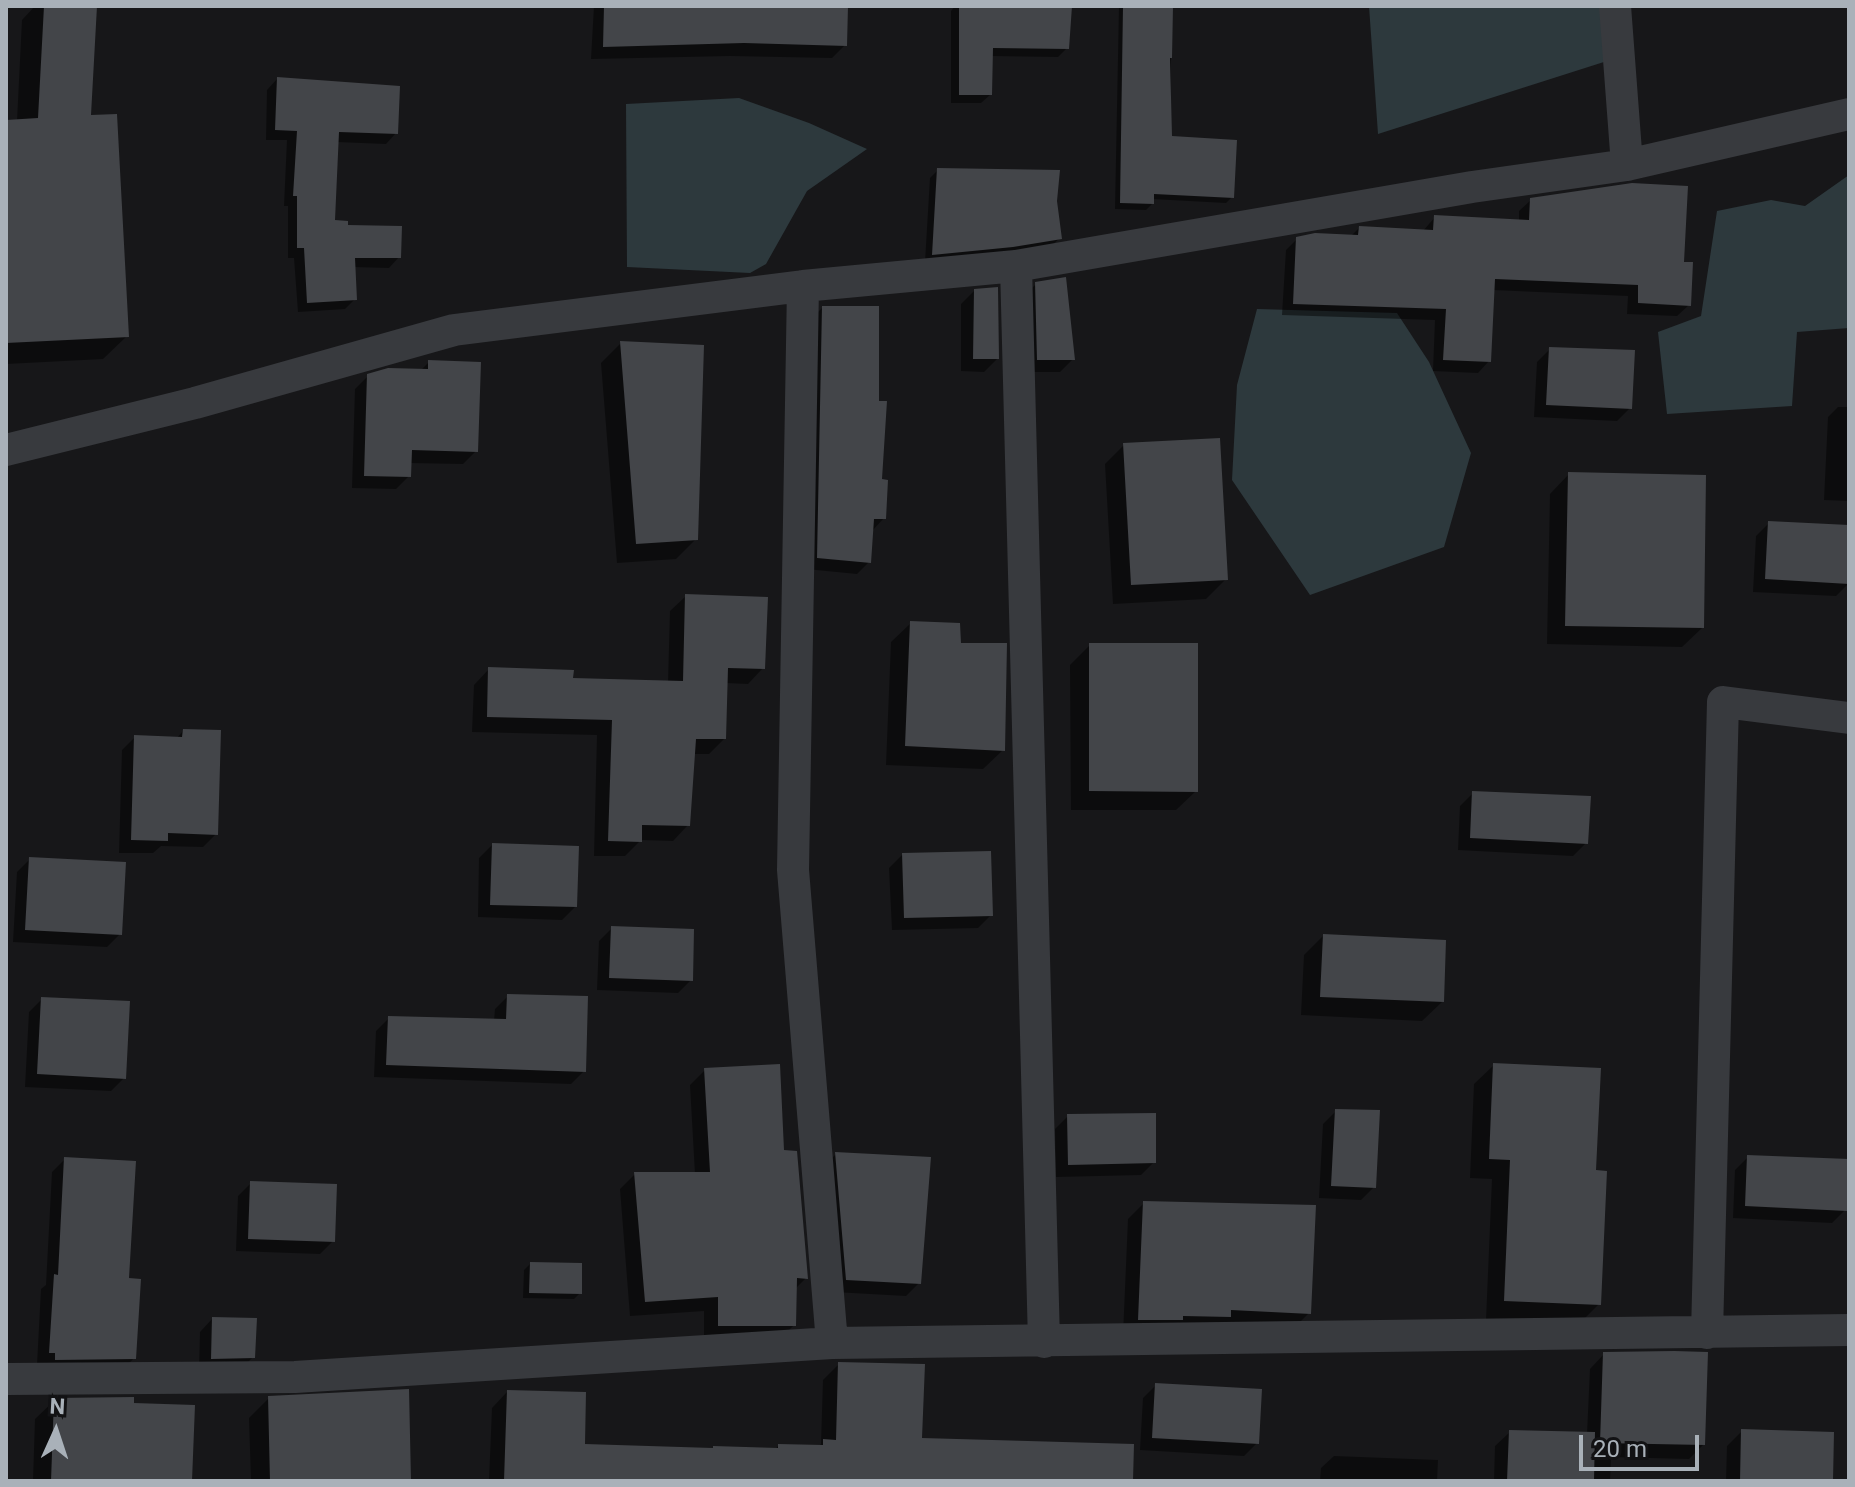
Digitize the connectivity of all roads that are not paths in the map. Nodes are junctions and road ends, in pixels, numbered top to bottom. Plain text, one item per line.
1 (1615, 6) edge
2 (1849, 114) edge
3 (1627, 165) junction
4 (1016, 266) junction
5 (803, 286) junction
6 (6, 450) edge
7 (1849, 718) edge
8 (1849, 1330) edge
9 (1707, 1333) junction
10 (1044, 1342) junction
11 (832, 1343) junction
12 (6, 1379) edge

1 - 3 street
2 - 3 street
3 - 4 street
4 - 5 street
4 - 10 street
5 - 6 street
5 - 11 street
7 - 9 street
8 - 9 street
9 - 10 street
10 - 11 street
11 - 12 street

